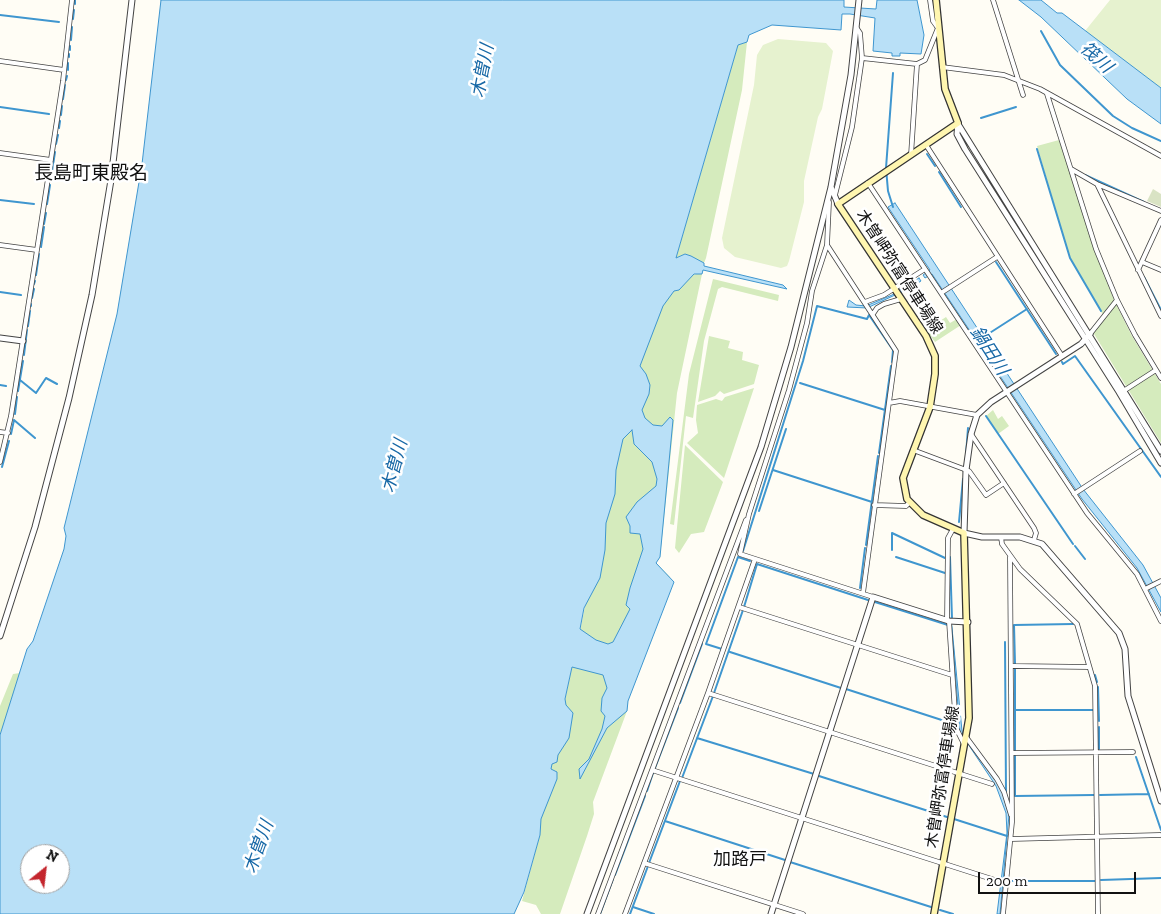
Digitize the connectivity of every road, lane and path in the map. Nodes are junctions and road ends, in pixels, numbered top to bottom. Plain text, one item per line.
1 (72, 0) edge
2 (132, 0) edge
3 (859, 0) edge
4 (930, 0) edge
5 (936, 0) edge
6 (993, 0) edge
7 (856, 27) junction
8 (938, 28) junction
9 (862, 58) junction
10 (0, 61) edge
11 (917, 64) junction
12 (942, 67) junction
13 (64, 70) junction
14 (1019, 82) junction
15 (1047, 94) junction
16 (1023, 95) dead end
17 (958, 124) junction
18 (926, 145) junction
19 (0, 153) edge
20 (911, 155) junction
21 (1161, 156) edge
22 (51, 160) junction
23 (1071, 169) junction
24 (868, 183) junction
25 (1097, 184) junction
26 (831, 187) junction
27 (835, 195) junction
28 (838, 204) junction
29 (1161, 211) edge
30 (1161, 220) edge
31 (826, 245) junction
32 (0, 246) edge
33 (37, 250) junction
34 (998, 256) junction
35 (1142, 262) junction
36 (926, 270) junction
37 (1138, 270) junction
38 (1161, 270) edge
39 (942, 293) junction
40 (897, 294) junction
41 (1117, 300) junction
42 (866, 303) junction
43 (873, 314) junction
44 (1161, 316) edge
45 (1090, 334) junction
46 (0, 338) edge
47 (1086, 339) junction
48 (23, 341) junction
49 (1062, 356) junction
50 (1156, 370) junction
51 (1161, 378) edge
52 (1125, 390) junction
53 (1006, 392) junction
54 (889, 403) junction
55 (930, 407) junction
56 (977, 415) junction
57 (0, 432) edge
58 (8, 432) junction
59 (971, 434) junction
60 (913, 450) junction
61 (1140, 451) dead end
62 (1161, 451) edge
63 (0, 462) edge
64 (1161, 464) edge
65 (966, 470) junction
66 (1004, 483) junction
67 (1075, 493) junction
68 (874, 504) junction
69 (909, 504) junction
70 (748, 514) junction
71 (953, 529) junction
72 (964, 533) junction
73 (1001, 537) junction
74 (1034, 540) junction
75 (1010, 557) junction
76 (755, 559) junction
77 (1161, 580) edge
78 (1146, 588) junction
79 (863, 593) junction
80 (873, 597) junction
81 (739, 607) junction
82 (948, 620) junction
83 (1161, 621) edge
84 (968, 622) junction
85 (0, 636) edge
86 (857, 645) junction
87 (1013, 666) junction
88 (1089, 667) junction
89 (952, 675) junction
90 (708, 693) junction
91 (830, 732) junction
92 (965, 741) junction
93 (1096, 752) junction
94 (1133, 752) dead end
95 (1013, 753) junction
96 (652, 770) junction
97 (959, 773) junction
98 (676, 778) junction
99 (992, 784) dead end
100 (1159, 790) edge
101 (1161, 801) edge
102 (802, 818) junction
103 (1012, 822) junction
104 (1160, 835) edge
105 (1097, 836) junction
106 (1011, 838) junction
107 (644, 863) junction
108 (943, 863) junction
109 (998, 881) dead end
110 (774, 905) junction
111 (587, 914) edge
112 (598, 914) edge
113 (625, 914) edge
114 (771, 914) edge
115 (803, 914) edge
116 (934, 914) edge
117 (1003, 914) edge
118 (1098, 914) edge

1 - 13 street
2 - 85 street
3 - 7 street
4 - 8 street
5 - 8 main road
6 - 14 street
7 - 9 street
7 - 26 street
8 - 11 street
8 - 12 main road
9 - 11 street
9 - 27 street
10 - 13 street
11 - 20 street
12 - 14 street
12 - 17 main road
13 - 22 street
14 - 15 street
14 - 16 street
15 - 21 street
15 - 23 street
17 - 18 main road, 木曽岬弥富停車場線
17 - 45 street
17 - 47 street
18 - 20 main road, 木曽岬弥富停車場線
18 - 34 street
19 - 22 street
20 - 24 main road, 木曽岬弥富停車場線
22 - 33 street
23 - 25 street
23 - 41 street
24 - 28 main road, 木曽岬弥富停車場線
24 - 36 street
25 - 29 street
25 - 37 street
26 - 27 street
26 - 31 street
26 - 111 street
27 - 28 street
28 - 40 main road, 木曽岬弥富停車場線
30 - 35 street
31 - 42 street
31 - 70 street
32 - 33 street
33 - 48 street
34 - 39 street
34 - 49 street
35 - 37 street
35 - 38 street
36 - 39 street
36 - 40 street
37 - 44 street
39 - 53 street
40 - 42 street
40 - 43 street
40 - 55 main road, 木曽岬弥富停車場線
41 - 45 street
41 - 50 street
42 - 43 street
43 - 54 street
45 - 47 street
45 - 52 street
46 - 48 street
47 - 49 street
47 - 64 street
48 - 58 street
49 - 53 street
50 - 51 street
50 - 52 street
52 - 62 street
53 - 56 street
53 - 67 street
54 - 55 street
54 - 68 street
55 - 56 street
55 - 60 main road, 木曽岬弥富停車場線
56 - 59 street
57 - 58 street
58 - 63 street
59 - 65 street
59 - 66 street
60 - 65 street
60 - 69 main road, 木曽岬弥富停車場線
61 - 67 street
65 - 66 street
65 - 72 street
66 - 74 street
67 - 78 street
68 - 69 street
68 - 79 street
69 - 71 main road
70 - 76 street
70 - 96 street
71 - 72 main road
71 - 82 street
72 - 73 street
72 - 84 main road, 木曽岬弥富停車場線
73 - 74 street
73 - 75 street
74 - 100 street
75 - 87 street
75 - 88 street
76 - 79 street
76 - 81 street
77 - 78 street
78 - 83 street
79 - 80 street
80 - 82 street
80 - 86 street
81 - 86 street
81 - 90 street
82 - 84 street
82 - 89 street
84 - 92 main road, 木曽岬弥富停車場線
86 - 89 street
86 - 91 street
87 - 88 street
87 - 95 street
88 - 93 street
89 - 92 street
90 - 91 street
90 - 98 street
91 - 97 street
91 - 102 street
92 - 97 main road, 木曽岬弥富停車場線
92 - 103 street
93 - 94 street
93 - 95 street
93 - 105 street
95 - 103 street
96 - 98 street
96 - 112 street
97 - 99 street
97 - 108 main road, 木曽岬弥富停車場線
98 - 102 street
98 - 107 street
100 - 101 street
102 - 108 street
102 - 110 street
103 - 106 street
104 - 105 street
105 - 106 street
105 - 118 street
106 - 117 street
107 - 110 street
107 - 113 street
108 - 109 street
108 - 116 main road, 木曽岬弥富停車場線
110 - 114 street
110 - 115 street

